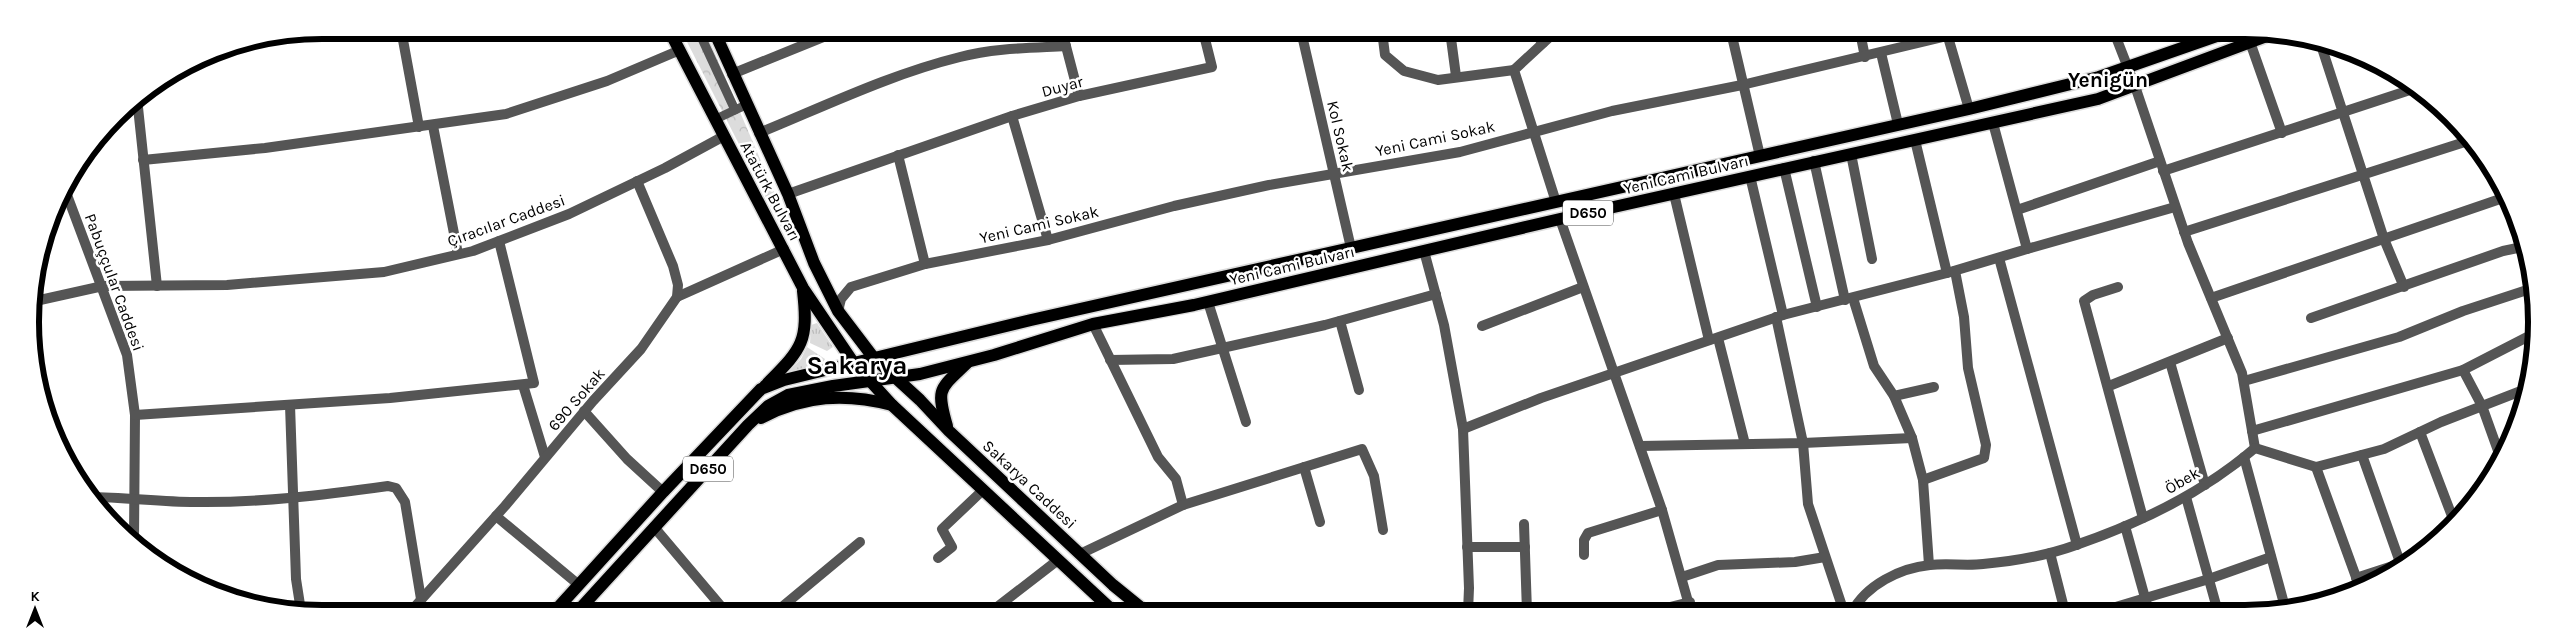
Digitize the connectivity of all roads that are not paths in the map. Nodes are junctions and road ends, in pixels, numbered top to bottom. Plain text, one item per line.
1 (403, 39) edge
2 (674, 39) edge
3 (703, 39) edge
4 (718, 39) edge
5 (818, 39) edge
6 (1064, 39) edge
7 (1205, 39) edge
8 (1303, 39) edge
9 (1383, 39) edge
10 (1451, 39) edge
11 (1539, 39) edge
12 (1547, 39) edge
13 (1732, 39) edge
14 (1861, 39) edge
15 (1940, 39) edge
16 (1949, 39) edge
17 (2117, 39) edge
18 (2209, 39) edge
19 (2258, 39) edge
20 (2250, 42) junction
21 (1542, 43) junction
22 (1066, 46) junction
23 (2322, 49) edge
24 (680, 50) junction
25 (1881, 53) junction
26 (1865, 57) junction
27 (2128, 68) junction
28 (1514, 70) junction
29 (732, 74) junction
30 (1456, 76) junction
31 (1742, 86) junction
32 (2135, 86) junction
33 (2405, 88) edge
34 (1078, 96) junction
35 (138, 107) edge
36 (740, 107) junction
37 (1969, 109) junction
38 (2345, 113) junction
39 (1012, 116) junction
40 (716, 119) junction
41 (1993, 122) junction
42 (1898, 124) junction
43 (433, 126) junction
44 (419, 127) junction
45 (1533, 131) junction
46 (2282, 132) junction
47 (759, 133) junction
48 (724, 136) junction
49 (1915, 140) junction
50 (2464, 142) edge
51 (1851, 154) junction
52 (898, 155) junction
53 (1760, 156) junction
54 (143, 160) junction
55 (1814, 161) junction
56 (2161, 166) junction
57 (1784, 168) junction
58 (1335, 172) junction
59 (2363, 173) junction
60 (1750, 176) junction
61 (637, 181) junction
62 (788, 194) junction
63 (1674, 194) junction
64 (68, 197) edge
65 (2500, 199) edge
66 (1556, 202) junction
67 (2175, 207) junction
68 (2017, 210) junction
69 (1560, 219) junction
70 (2184, 232) junction
71 (2384, 239) junction
72 (1048, 240) junction
73 (499, 241) junction
74 (1351, 248) junction
75 (2519, 248) edge
76 (784, 249) junction
77 (2028, 249) junction
78 (1424, 251) junction
79 (458, 254) junction
80 (1999, 258) junction
81 (1872, 259) dead end
82 (924, 264) junction
83 (1951, 272) junction
84 (103, 286) junction
85 (157, 286) junction
86 (1583, 287) junction
87 (2404, 287) junction
88 (803, 288) junction
89 (2118, 288) dead end
90 (2527, 290) edge
91 (1436, 294) junction
92 (677, 297) junction
93 (2210, 298) junction
94 (1849, 299) junction
95 (39, 300) edge
96 (1208, 302) junction
97 (1818, 307) junction
98 (838, 310) junction
99 (1780, 316) junction
100 (2311, 318) dead end
101 (1340, 321) junction
102 (1093, 324) junction
103 (1482, 326) dead end
104 (2528, 337) edge
105 (2228, 338) junction
106 (1713, 339) junction
107 (861, 341) junction
108 (1222, 348) junction
109 (899, 353) junction
110 (874, 357) junction
111 (1110, 360) junction
112 (852, 362) junction
113 (969, 362) junction
114 (2170, 362) junction
115 (2462, 370) junction
116 (1616, 373) junction
117 (896, 378) junction
118 (869, 381) junction
119 (2244, 381) junction
120 (523, 385) junction
121 (2109, 386) junction
122 (1934, 387) dead end
123 (761, 389) junction
124 (1359, 390) dead end
125 (2520, 391) edge
126 (1894, 396) junction
127 (290, 405) junction
128 (892, 405) junction
129 (2482, 406) junction
130 (584, 411) junction
131 (134, 416) junction
132 (1246, 422) dead end
133 (748, 425) junction
134 (1463, 429) junction
135 (949, 431) junction
136 (2252, 431) junction
137 (2420, 432) junction
138 (1912, 438) junction
139 (1803, 443) junction
140 (1745, 444) junction
141 (1640, 446) junction
142 (2255, 448) junction
143 (2498, 450) edge
144 (2362, 455) junction
145 (545, 457) junction
146 (2244, 457) junction
147 (2316, 467) junction
148 (1304, 468) junction
149 (1923, 480) junction
150 (2205, 485) junction
151 (983, 490) junction
152 (663, 492) junction
153 (99, 497) edge
154 (132, 497) junction
155 (2186, 497) junction
156 (295, 499) junction
157 (1183, 506) junction
158 (1662, 510) junction
159 (2452, 515) edge
160 (496, 516) junction
161 (2142, 518) junction
162 (1320, 522) dead end
163 (1524, 524) dead end
164 (654, 526) junction
165 (2125, 526) junction
166 (1383, 530) dead end
167 (134, 534) edge
168 (860, 542) dead end
169 (2077, 545) junction
170 (1467, 547) junction
171 (1525, 547) junction
172 (1080, 554) junction
173 (2050, 554) junction
174 (1584, 555) dead end
175 (1825, 557) junction
176 (2271, 557) junction
177 (938, 558) dead end
178 (2400, 559) edge
179 (1058, 560) junction
180 (1929, 564) junction
181 (2383, 569) edge
182 (1682, 577) junction
183 (2356, 578) junction
184 (2209, 579) junction
185 (2358, 582) edge
186 (579, 585) junction
187 (2145, 597) junction
188 (421, 599) junction
189 (2284, 603) edge
190 (300, 605) edge
191 (416, 605) edge
192 (561, 605) edge
193 (584, 605) edge
194 (719, 605) edge
195 (785, 605) edge
196 (1001, 605) edge
197 (1106, 605) edge
198 (1136, 605) edge
199 (1469, 605) edge
200 (1527, 605) edge
201 (1689, 605) edge
202 (1842, 605) edge
203 (1856, 605) edge
204 (2063, 605) edge
205 (2120, 605) edge
206 (2147, 605) edge
207 (2216, 605) edge

1 - 44 street
2 - 24 main road, Atatürk Bulvarı
3 - 36 street
4 - 29 main road, Atatürk Bulvarı
5 - 29 street
6 - 22 street
7 - 34 street, Duyar
8 - 58 street, Kol Sokak
9 - 30 street
10 - 30 street
11 - 21 street
12 - 21 street
13 - 31 street
14 - 26 street
15 - 25 street, Yeni Cami Sokak
16 - 37 street
17 - 27 street
18 - 27 main road, Yeni Cami Bulvarı
19 - 20 main road, Yeni Cami Bulvarı / D650
20 - 32 main road, Yeni Cami Bulvarı / D650
20 - 46 street
21 - 28 street
22 - 34 street
22 - 47 street
23 - 38 street
24 - 40 main road, Atatürk Bulvarı
24 - 43 street
25 - 26 street, Yeni Cami Sokak
25 - 42 street
26 - 31 street, Yeni Cami Sokak
27 - 32 street
27 - 37 main road, Yeni Cami Bulvarı
28 - 30 street
28 - 45 street
29 - 36 main road, Atatürk Bulvarı
31 - 45 street, Yeni Cami Sokak
31 - 53 street
32 - 41 main road, Yeni Cami Bulvarı / D650
32 - 56 street
33 - 38 street
34 - 39 street, Duyar
35 - 54 street
36 - 40 street
36 - 47 main road, Atatürk Bulvarı
37 - 42 main road, Yeni Cami Bulvarı
38 - 46 street
38 - 59 street
39 - 52 street, Duyar
39 - 72 street
40 - 48 main road, Atatürk Bulvarı
41 - 49 main road, Yeni Cami Bulvarı / D650
41 - 68 street
42 - 53 main road, Yeni Cami Bulvarı
43 - 44 street
43 - 79 street
44 - 54 street
45 - 58 street, Yeni Cami Sokak
45 - 66 street
46 - 56 street
47 - 62 main road, Atatürk Bulvarı
48 - 61 street, Çıracılar Caddesi
48 - 76 main road, Atatürk Bulvarı
49 - 51 main road, Yeni Cami Bulvarı / D650
49 - 83 street
50 - 59 street
51 - 55 main road, Yeni Cami Bulvarı / D650
51 - 81 street
52 - 62 street, Duyar
52 - 82 street
53 - 66 main road, Yeni Cami Bulvarı
54 - 85 street
55 - 57 main road, Yeni Cami Bulvarı / D650
55 - 94 street
56 - 67 street
56 - 68 street
57 - 60 main road, Yeni Cami Bulvarı / D650
57 - 97 street
58 - 72 street, Yeni Cami Sokak
58 - 74 street, Kol Sokak
59 - 70 street
59 - 71 street
60 - 63 main road, Yeni Cami Bulvarı / D650
60 - 99 street
61 - 73 street, Çıracılar Caddesi
61 - 92 street
62 - 98 main road, Atatürk Bulvarı
63 - 69 main road, Yeni Cami Bulvarı / D650
63 - 106 street
64 - 84 street, Pabuççular Caddesi
65 - 71 street
66 - 74 main road, Yeni Cami Bulvarı
67 - 70 street
67 - 77 street
68 - 77 street
69 - 78 main road, Yeni Cami Bulvarı / D650
69 - 86 street
70 - 93 street
71 - 87 street
71 - 93 street
72 - 82 street, Yeni Cami Sokak
73 - 79 street, Çıracılar Caddesi
73 - 120 street
74 - 109 main road, Yeni Cami Bulvarı
75 - 87 street
76 - 88 main road, Atatürk Bulvarı
76 - 92 street
77 - 80 street
78 - 91 street
78 - 96 main road, Yeni Cami Bulvarı / D650
79 - 85 street, Çıracılar Caddesi
80 - 83 street
80 - 169 street
82 - 98 street, Yeni Cami Sokak
83 - 94 street
83 - 149 street
84 - 85 street, Çıracılar Caddesi
84 - 95 street, Çıracılar Caddesi
84 - 131 street, Pabuççular Caddesi
86 - 103 street
86 - 116 street
87 - 100 street
88 - 112 main road, Atatürk Bulvarı
88 - 123 main road
89 - 121 street
90 - 119 street
91 - 101 street
91 - 134 street
92 - 130 street, 690 Sokak
93 - 105 street
94 - 97 street
94 - 126 street
96 - 102 main road, Yeni Cami Bulvarı / D650
96 - 108 street
97 - 99 street
98 - 107 main road, Atatürk Bulvarı
99 - 106 street
99 - 139 street
101 - 108 street
101 - 124 street
102 - 111 street
102 - 113 main road, Yeni Cami Bulvarı / D650
104 - 115 street
105 - 114 street
105 - 119 street
106 - 116 street
106 - 140 street
107 - 109 main road
107 - 110 main road, Atatürk Bulvarı
108 - 111 street
108 - 132 street
109 - 110 main road, Yeni Cami Bulvarı
110 - 112 main road, Yeni Cami Bulvarı
110 - 117 main road, Atatürk Bulvarı
111 - 157 street
112 - 118 main road, Atatürk Bulvarı
112 - 123 main road, Yeni Cami Bulvarı
113 - 117 main road, Yeni Cami Bulvarı / D650
113 - 135 main road
114 - 121 street
114 - 150 street
115 - 129 street
115 - 136 street
116 - 134 street
116 - 141 street
117 - 118 main road, Yeni Cami Bulvarı
117 - 135 main road, Sakarya Caddesi
118 - 128 main road
118 - 133 main road, D650
119 - 136 street
120 - 127 street
120 - 145 street
121 - 161 street
122 - 126 street
123 - 152 main road
125 - 129 street
126 - 138 street
127 - 131 street
127 - 156 street
128 - 133 main road
128 - 151 main road
129 - 137 street
129 - 143 street
130 - 145 street, 690 Sokak
130 - 152 street
131 - 154 street, Pabuççular Caddesi
133 - 164 main road, D650
134 - 170 street
135 - 172 main road, Sakarya Caddesi
136 - 142 street
137 - 144 street
137 - 159 street
138 - 139 street
138 - 149 street
139 - 140 street
139 - 175 street
140 - 141 street
141 - 158 street
142 - 146 street, Öbek
142 - 147 street
144 - 147 street
144 - 178 street
145 - 160 street, 690 Sokak
146 - 150 street, Öbek
146 - 176 street
147 - 183 street
148 - 157 street
148 - 162 street
148 - 166 street
149 - 180 street
150 - 155 street, Öbek
151 - 177 street
151 - 179 main road
152 - 186 main road
153 - 154 street
154 - 156 street
154 - 167 street, Pabuççular Caddesi
155 - 161 street, Öbek
155 - 184 street
156 - 188 street
156 - 190 street
157 - 172 street
158 - 174 street
158 - 182 street
160 - 186 street
160 - 188 street, 690 Sokak
161 - 165 street, Öbek
163 - 171 street
164 - 193 main road, D650
164 - 194 street
165 - 169 street, Öbek
165 - 187 street
168 - 195 street
169 - 173 street, Öbek
170 - 171 street
170 - 199 street
171 - 200 street
172 - 198 main road, Sakarya Caddesi
173 - 180 street, Öbek
173 - 204 street
175 - 182 street
175 - 202 street
176 - 184 street
176 - 189 street
179 - 196 street
179 - 197 main road
180 - 203 street, Öbek
181 - 183 street
182 - 201 street
183 - 185 street
184 - 187 street
184 - 207 street
186 - 192 main road
187 - 205 street
187 - 206 street
188 - 191 street, 690 Sokak

